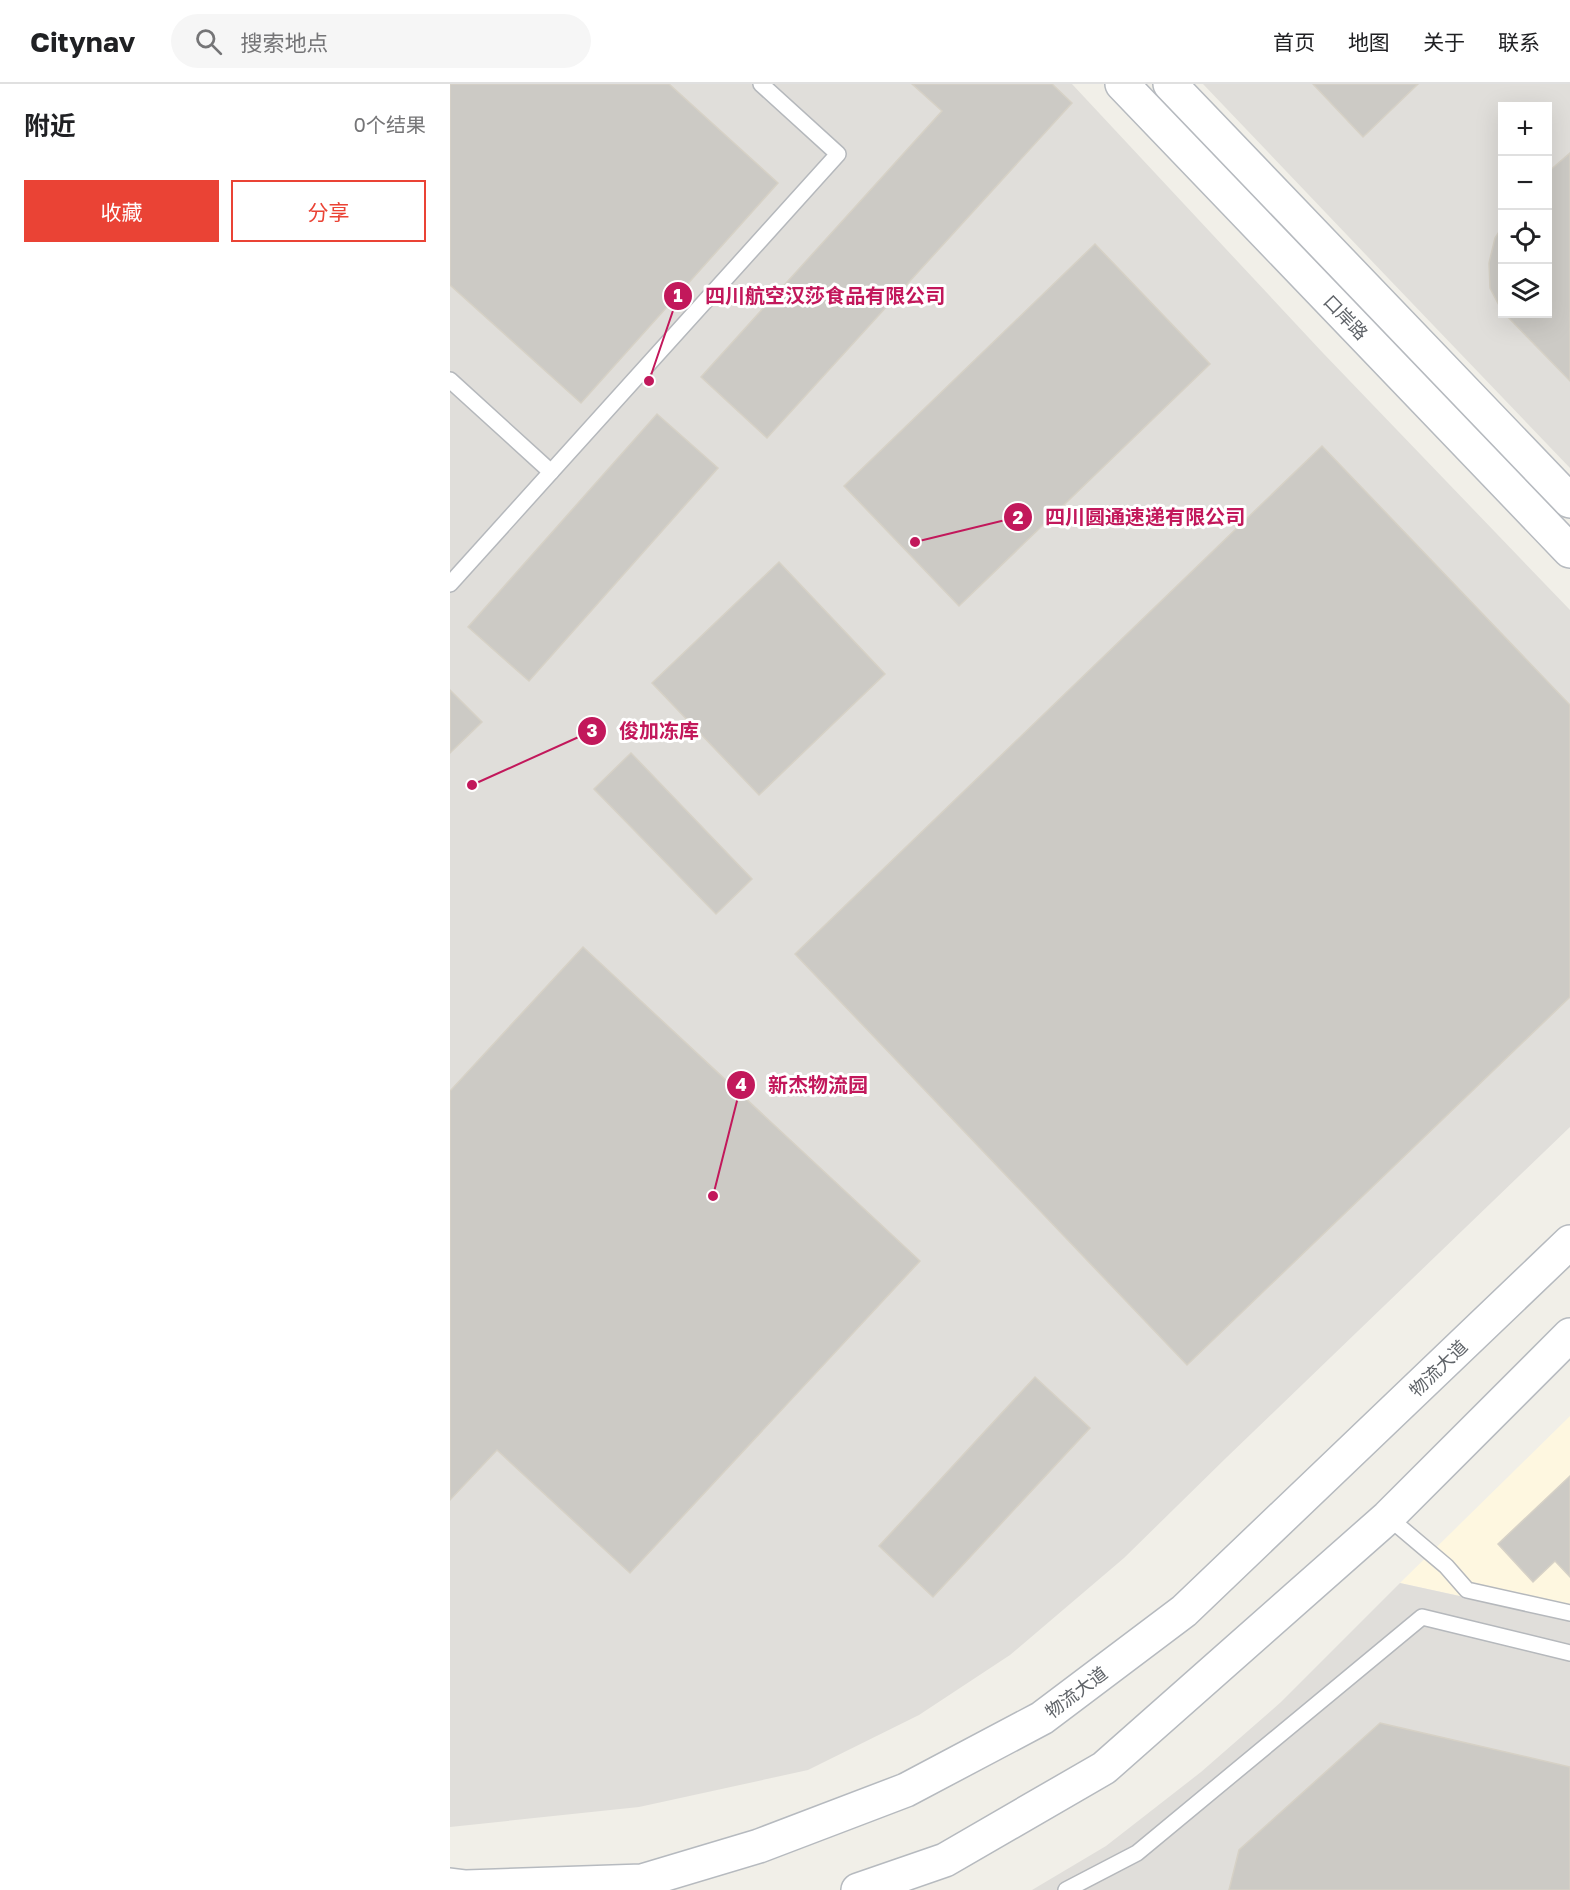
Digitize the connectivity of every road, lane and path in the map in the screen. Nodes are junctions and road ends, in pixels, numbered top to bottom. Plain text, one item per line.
1 (761, 84) edge
2 (1122, 84) edge
3 (1170, 84) edge
4 (450, 380) edge
5 (551, 472) junction
6 (1570, 501) edge
7 (1570, 551) edge
8 (450, 584) edge
9 (1570, 1242) edge
10 (1570, 1335) edge
11 (1388, 1517) junction
12 (1570, 1613) edge
13 (1570, 1653) edge
14 (450, 1885) edge
15 (858, 1890) edge
16 (1066, 1890) edge

1 - 5 lane
2 - 7 street, 口岸路
3 - 6 street, 口岸路
4 - 5 lane
5 - 8 lane
9 - 14 street, 物流大道
10 - 11 street
11 - 12 lane
11 - 15 street
13 - 16 lane

